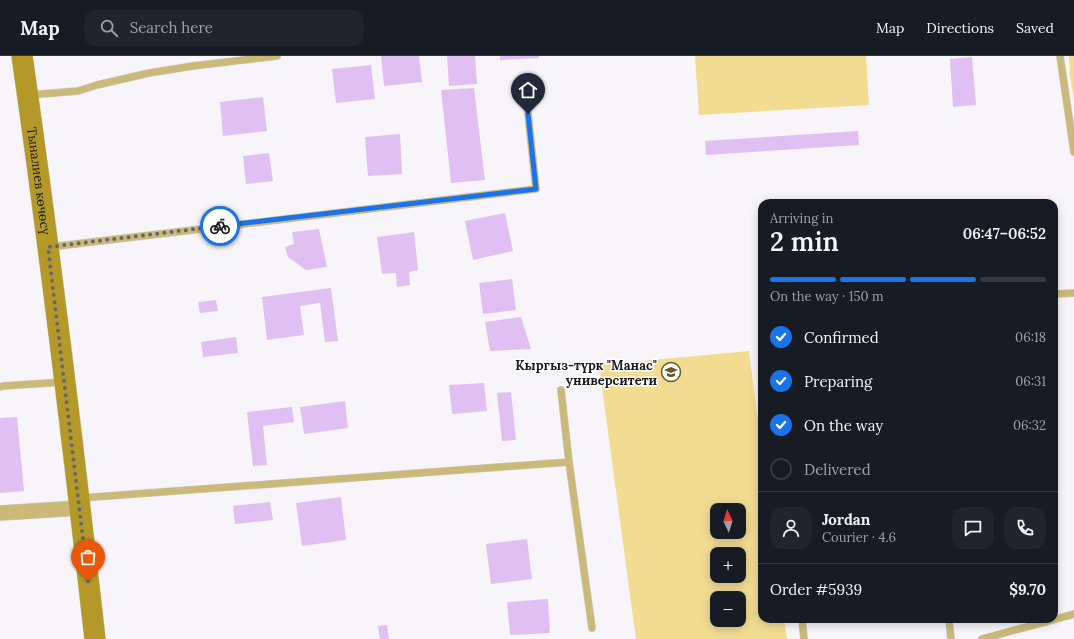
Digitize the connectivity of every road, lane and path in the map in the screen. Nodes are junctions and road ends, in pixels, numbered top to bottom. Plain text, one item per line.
1 (22, 56) edge
2 (277, 56) edge
3 (1060, 56) edge
4 (28, 95) junction
5 (528, 114) dead end
6 (1074, 152) edge
7 (48, 247) junction
8 (1074, 293) edge
9 (1058, 294) edge
10 (64, 382) junction
11 (1, 385) edge
12 (561, 390) dead end
13 (569, 462) junction
14 (79, 503) junction
15 (0, 513) edge
16 (1074, 614) edge
17 (1058, 618) edge
18 (802, 623) edge
19 (949, 623) edge
20 (1041, 623) edge
21 (592, 628) dead end
22 (95, 639) edge
23 (804, 639) edge
24 (951, 639) edge
25 (982, 639) edge

1 - 4 main road, Тыналиев көчөсү
2 - 4 lane
3 - 6 lane
4 - 7 main road, Тыналиев көчөсү
5 - 7 lane
7 - 10 main road, Тыналиев көчөсү
8 - 9 lane
10 - 11 lane
10 - 14 main road, Тыналиев көчөсү
12 - 13 lane
13 - 14 lane
13 - 21 lane
14 - 15 street
14 - 22 main road, Тыналиев көчөсү
16 - 17 lane
18 - 23 lane
19 - 24 lane
20 - 25 lane

